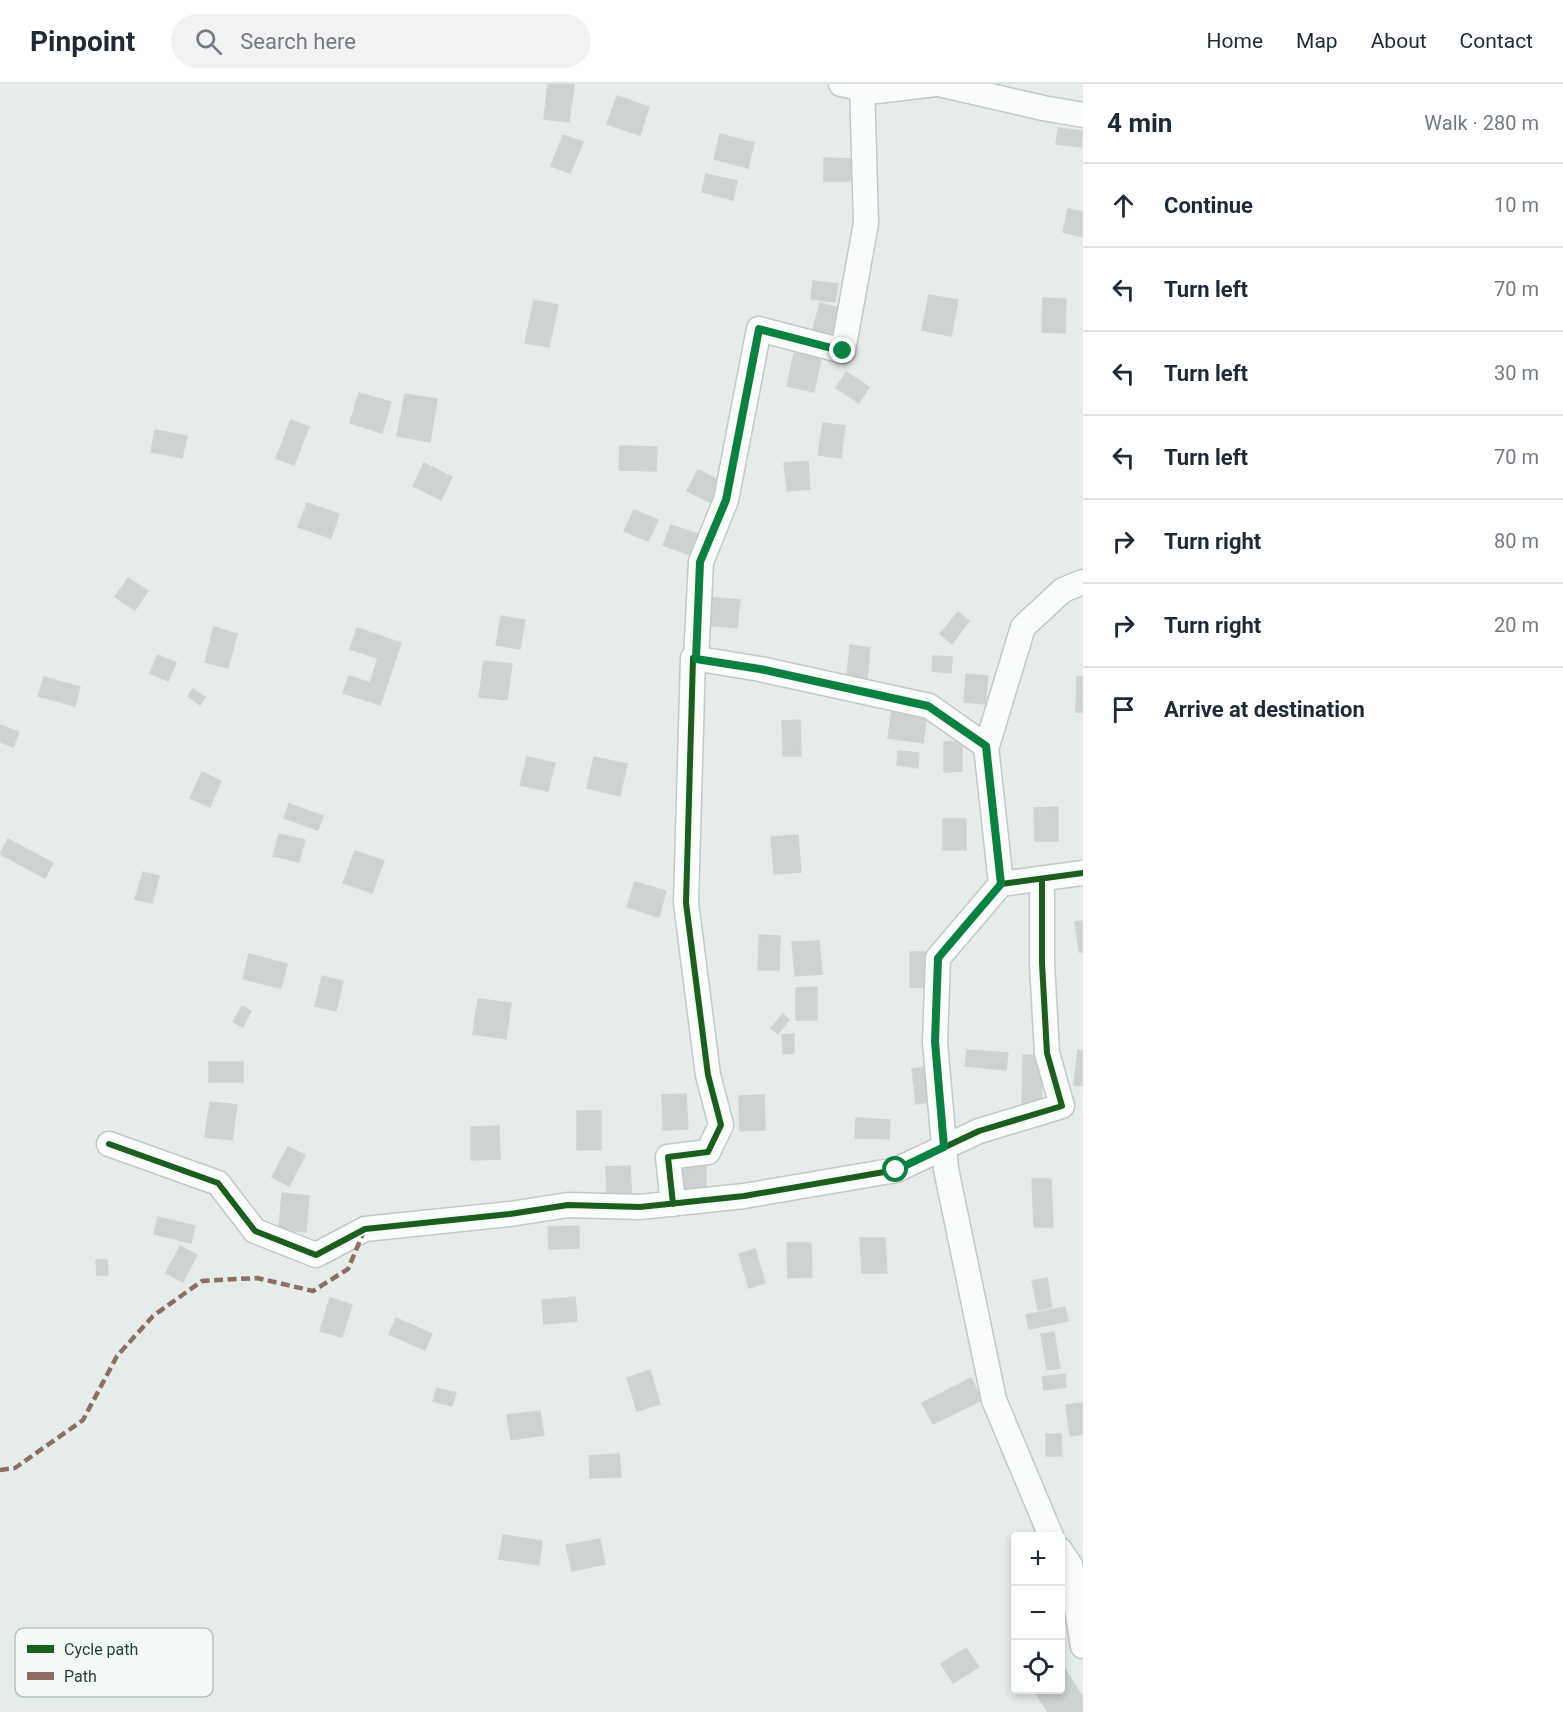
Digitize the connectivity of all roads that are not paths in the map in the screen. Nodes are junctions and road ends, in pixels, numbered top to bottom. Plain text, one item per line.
1 (937, 84) edge
2 (855, 85) edge
3 (1083, 115) edge
4 (1083, 582) edge
5 (696, 659) junction
6 (986, 749) junction
7 (1083, 873) edge
8 (1042, 879) junction
9 (1001, 884) junction
10 (109, 1144) dead end
11 (944, 1147) junction
12 (673, 1204) junction
13 (1049, 1532) edge
14 (1065, 1558) edge
15 (1083, 1646) edge

1 - 2 street
1 - 3 street
2 - 5 street
4 - 6 street
5 - 6 street
5 - 12 street
6 - 9 street
7 - 8 street
8 - 9 street
8 - 11 street
9 - 11 street
10 - 12 street
11 - 12 street
11 - 13 street
14 - 15 street

